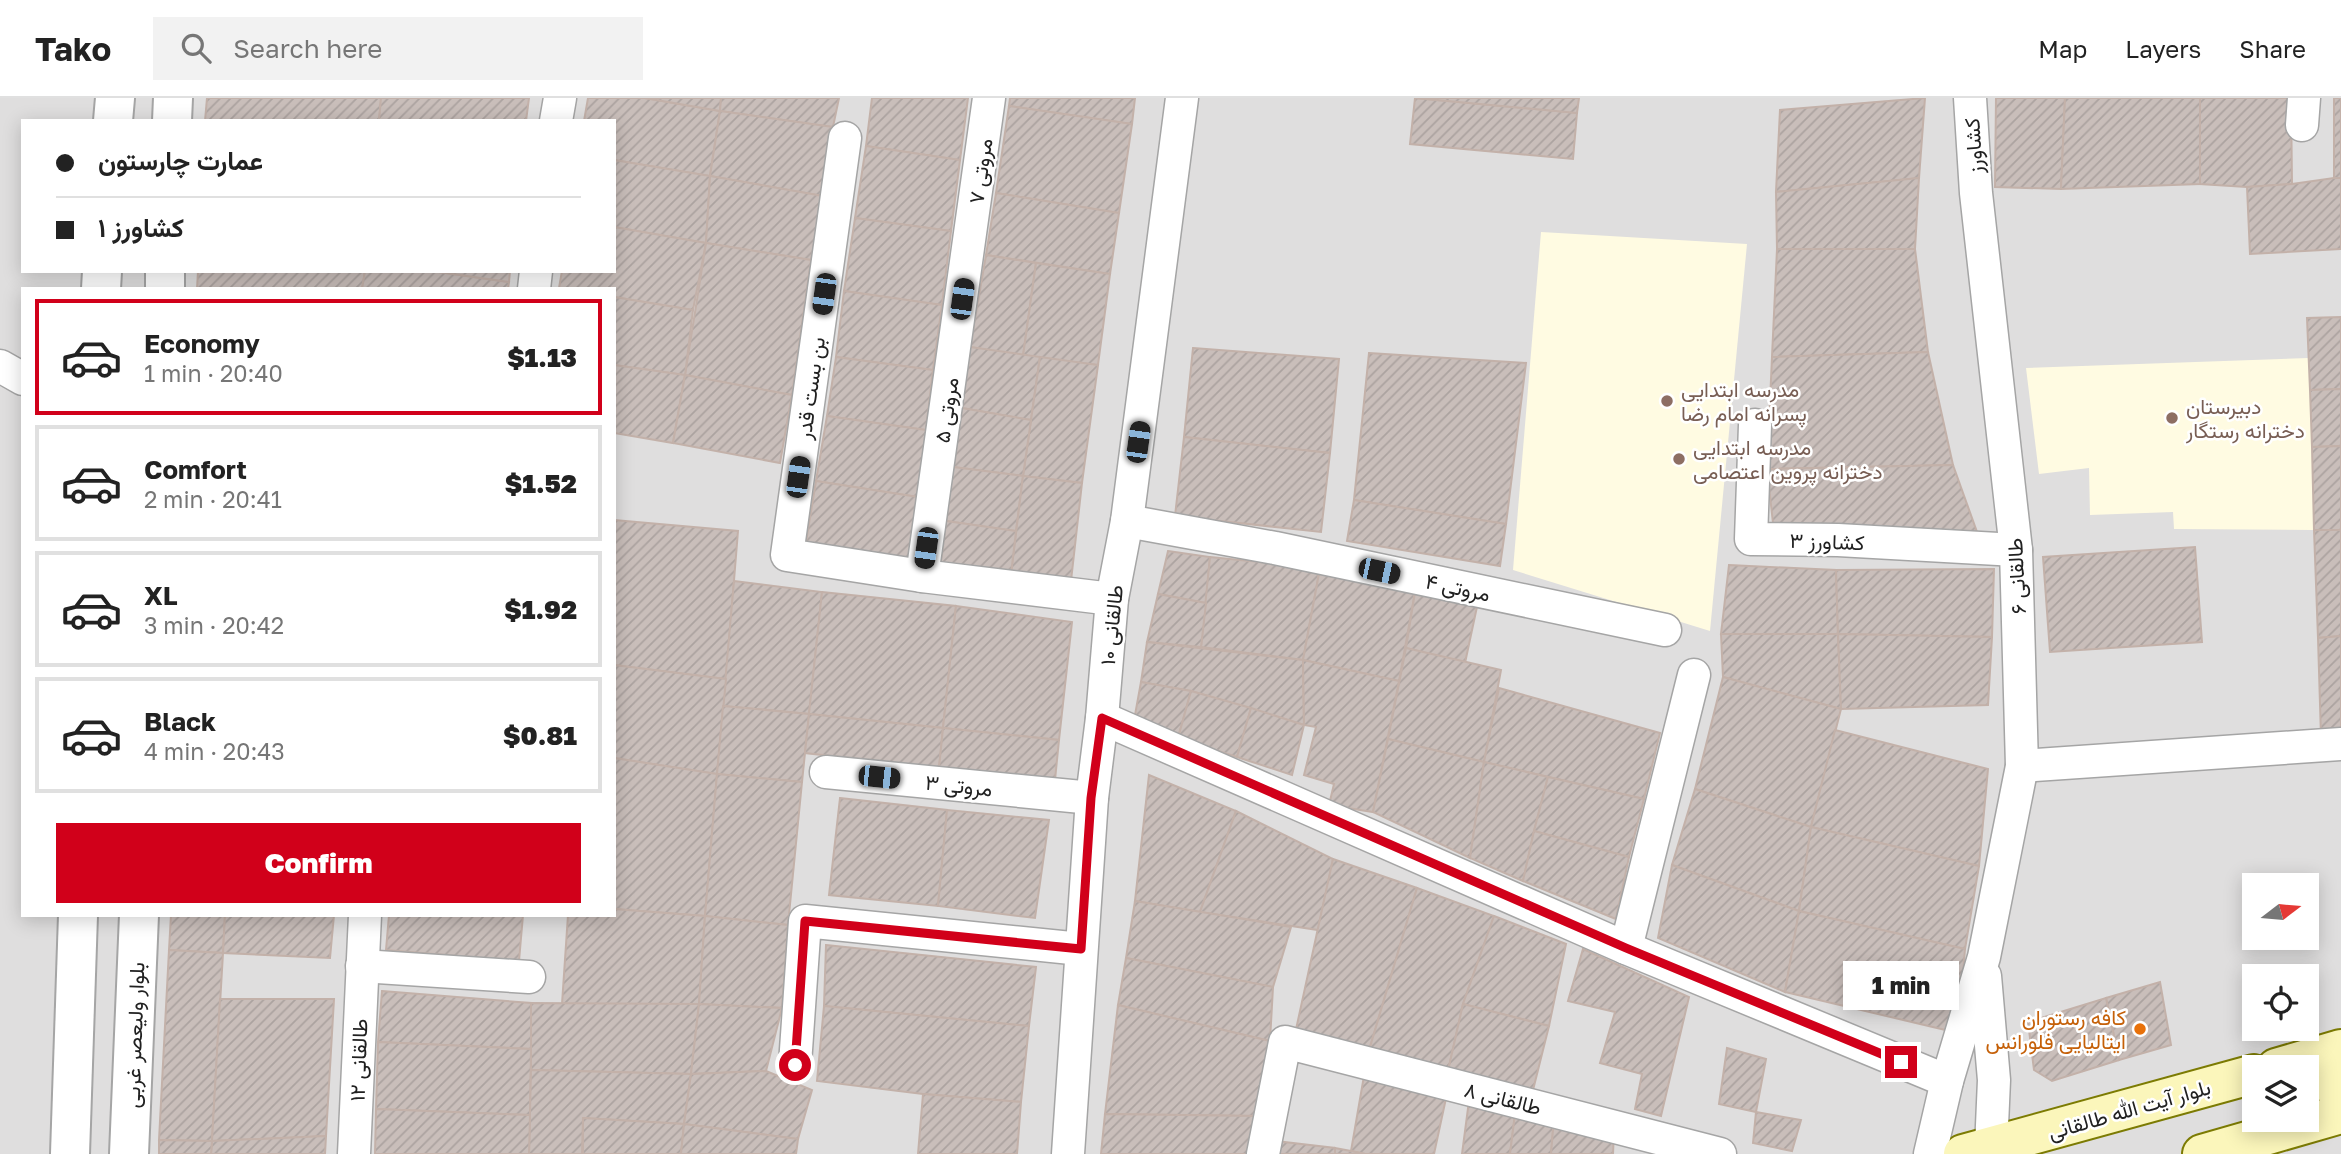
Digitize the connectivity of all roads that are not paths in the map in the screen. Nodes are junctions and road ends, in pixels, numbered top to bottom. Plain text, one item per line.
1 (115, 98) edge
2 (173, 98) edge
3 (559, 98) edge
4 (989, 98) edge
5 (1182, 98) edge
6 (1970, 98) edge
7 (113, 119) edge
8 (172, 119) edge
9 (556, 119) edge
10 (845, 138) dead end
11 (1976, 194) joint
12 (970, 244) joint
13 (0, 366) edge
14 (21, 378) edge
15 (1755, 425) dead end
16 (1127, 521) junction
17 (2016, 550) junction
18 (922, 576) junction
19 (1112, 599) junction
20 (1665, 630) dead end
21 (1694, 675) dead end
22 (1102, 718) junction
23 (2341, 744) edge
24 (2022, 766) junction
25 (826, 772) dead end
26 (1091, 798) junction
27 (78, 917) edge
28 (139, 917) edge
29 (365, 917) edge
30 (1626, 948) junction
31 (1081, 949) junction
32 (1984, 957) junction
33 (362, 966) junction
34 (529, 977) dead end
35 (2340, 1049) edge
36 (2319, 1055) edge
37 (795, 1065) dead end
38 (2242, 1077) edge
39 (1947, 1081) junction
40 (2341, 1099) edge
41 (2341, 1114) edge
42 (1981, 1152) edge
43 (70, 1154) edge
44 (129, 1154) edge
45 (354, 1154) edge
46 (1068, 1154) edge
47 (1264, 1154) edge
48 (1720, 1154) edge
49 (1930, 1154) edge
50 (2202, 1154) edge

1 - 7 street
2 - 8 street
3 - 9 street
4 - 12 street, مروتی ۷
5 - 16 street, طالقانی ۱۰
6 - 11 street, کشاورز
10 - 18 street, بن بست قدر
11 - 17 street, طالقانی ۶
12 - 18 street, مروتی ۵
13 - 14 street
15 - 17 street, کشاورز ۳
16 - 19 street, طالقانی ۱۰
16 - 20 street, مروتی ۴
17 - 24 street, طالقانی ۶
18 - 19 street
19 - 22 street, طالقانی ۱۰
21 - 30 street
22 - 26 street, طالقانی ۱۰
22 - 30 street
23 - 24 street
24 - 32 street, طالقانی ۶
25 - 26 street, مروتی ۳
26 - 31 street, طالقانی ۱۰
27 - 43 street
28 - 44 street, بلوار ولیعصر غربی
29 - 33 street, طالقانی ۱۲
30 - 39 street
31 - 37 street
31 - 46 street, طالقانی ۱۰
32 - 39 street, طالقانی ۶
32 - 42 street, طالقانی ۶
33 - 34 street
33 - 45 street, طالقانی ۱۲
35 - 36 main road
35 - 40 main road
38 - 42 main road, بلوار آیت الله طالقانی
39 - 49 street, طالقانی ۶
41 - 50 main road
47 - 48 street, طالقانی ۸

